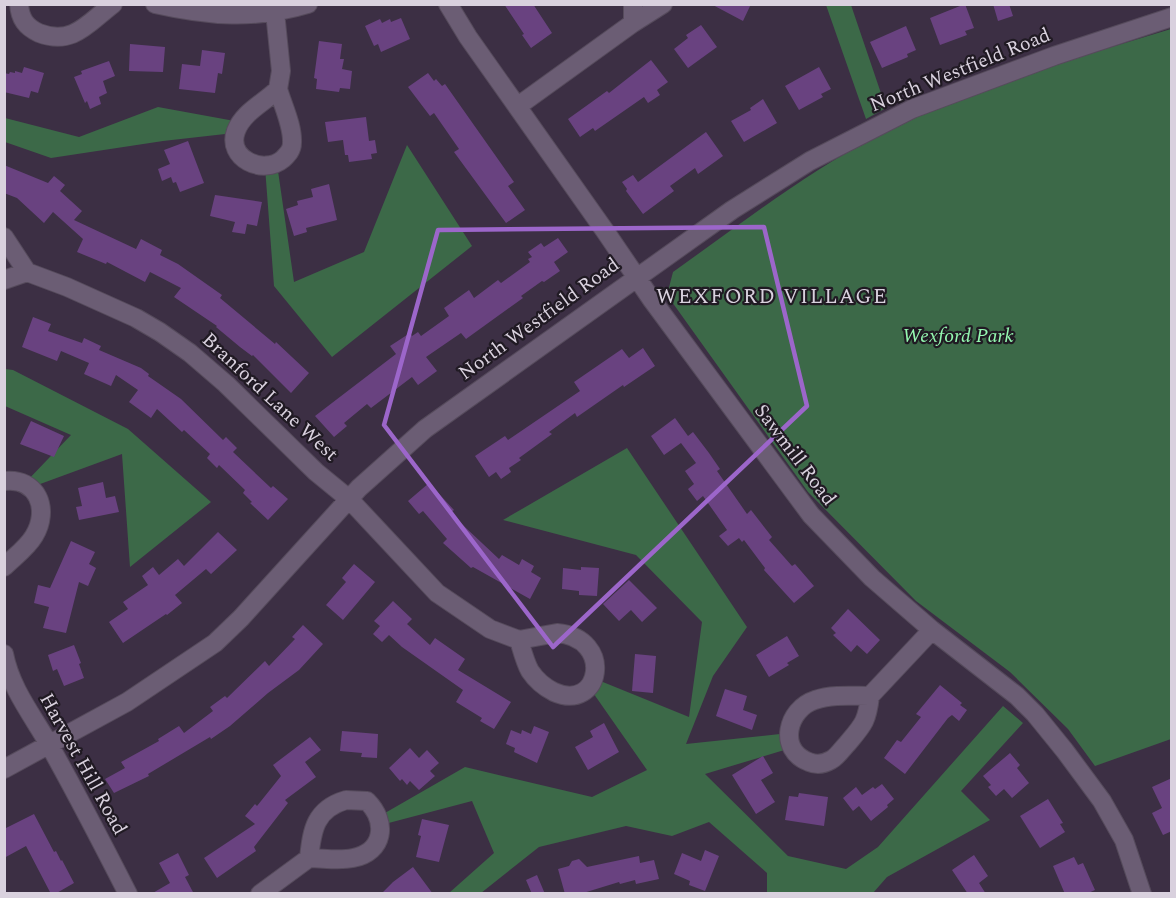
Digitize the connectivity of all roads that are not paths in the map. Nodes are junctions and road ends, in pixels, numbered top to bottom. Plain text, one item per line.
1 (19, 4) edge
2 (113, 4) edge
3 (155, 4) edge
4 (308, 4) edge
5 (448, 4) edge
6 (633, 4) edge
7 (663, 4) edge
8 (276, 12) junction
9 (1172, 17) edge
10 (633, 23) junction
11 (278, 89) dead end
12 (518, 106) junction
13 (4, 237) edge
14 (27, 272) junction
15 (637, 278) junction
16 (4, 280) edge
17 (4, 480) edge
18 (349, 499) junction
19 (4, 567) edge
20 (932, 630) junction
21 (519, 640) dead end
22 (4, 654) edge
23 (870, 696) junction
24 (50, 745) junction
25 (4, 769) edge
26 (309, 858) dead end
27 (128, 894) edge
28 (260, 894) edge
29 (1142, 894) edge

1 - 2 street
3 - 8 street
4 - 8 street
5 - 12 street, Sawmill Road
6 - 10 street
7 - 10 street
8 - 11 street
9 - 15 street, North Westfield Road
10 - 12 street
12 - 15 street, Sawmill Road
13 - 14 street
14 - 16 street
14 - 18 street, Branford Lane West
15 - 18 street, North Westfield Road
15 - 20 street, Sawmill Road
17 - 19 street
18 - 21 street, Branford Lane West
18 - 24 street, North Westfield Road
20 - 23 street
20 - 29 street, Sawmill Road
22 - 24 street, Harvest Hill Road
23 - 23 street
24 - 25 street, North Westfield Road
24 - 27 street, Harvest Hill Road
26 - 28 street

